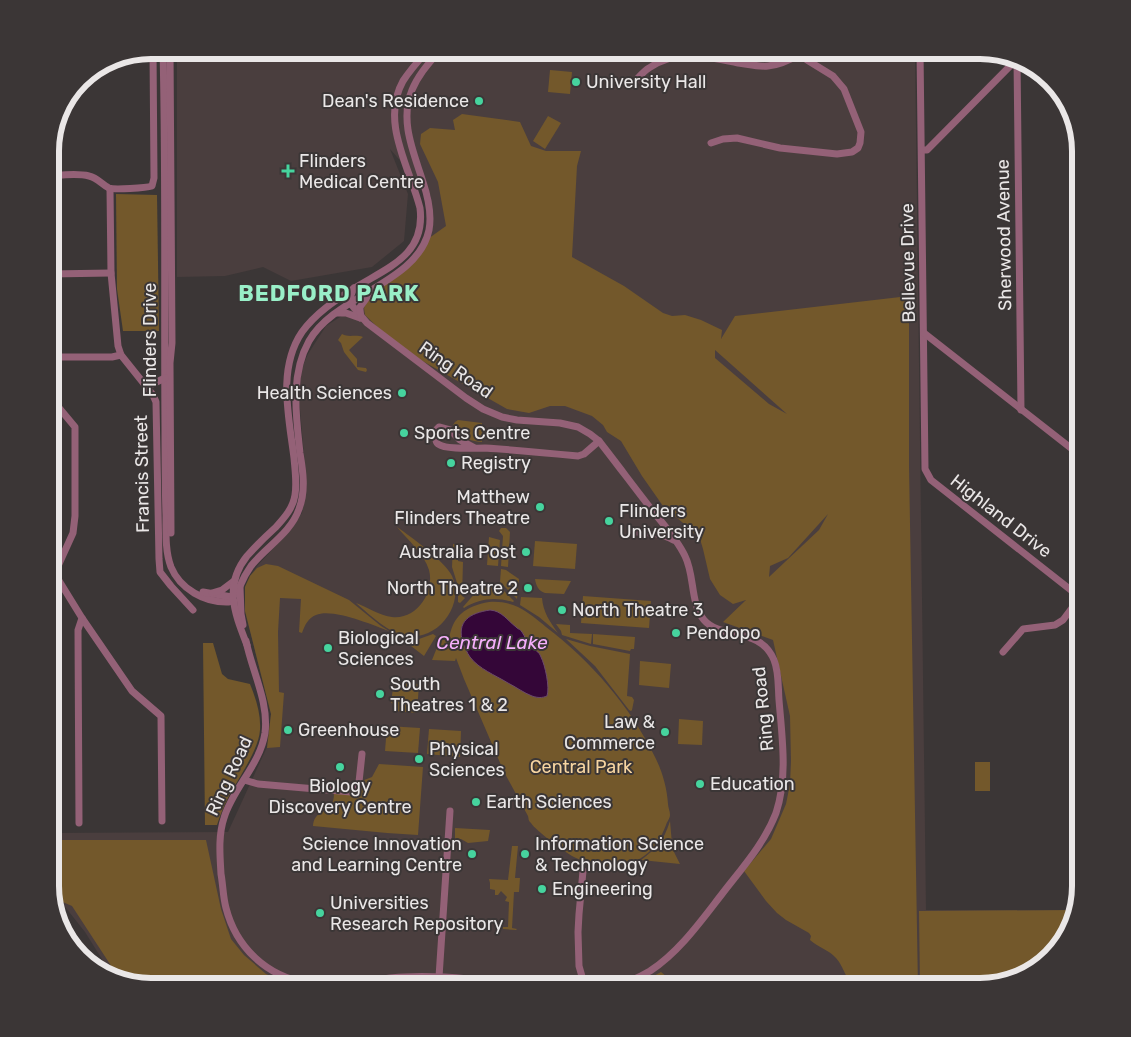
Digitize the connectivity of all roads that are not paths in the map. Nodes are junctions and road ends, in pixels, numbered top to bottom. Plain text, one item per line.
1 (154, 59) edge
2 (165, 59) edge
3 (170, 59) edge
4 (421, 59) edge
5 (433, 59) edge
6 (666, 59) edge
7 (716, 59) edge
8 (791, 59) edge
9 (808, 59) edge
10 (920, 59) edge
11 (1011, 65) edge
12 (1017, 67) edge
13 (169, 76) junction
14 (635, 81) dead end
15 (711, 142) dead end
16 (922, 150) junction
17 (167, 162) junction
18 (59, 175) edge
19 (110, 188) junction
20 (111, 273) junction
21 (59, 274) edge
22 (354, 288) junction
23 (373, 289) junction
24 (350, 303) junction
25 (336, 313) junction
26 (361, 318) junction
27 (309, 323) junction
28 (924, 333) junction
29 (121, 355) junction
30 (59, 357) edge
31 (165, 378) junction
32 (146, 387) junction
33 (59, 408) edge
34 (1021, 410) junction
35 (599, 441) junction
36 (475, 448) junction
37 (1072, 449) edge
38 (928, 474) joint
39 (637, 532) dead end
40 (260, 543) junction
41 (678, 543) junction
42 (261, 556) junction
43 (59, 564) edge
44 (59, 580) edge
45 (234, 581) junction
46 (240, 587) junction
47 (1072, 590) edge
48 (210, 594) junction
49 (232, 597) junction
50 (219, 601) junction
51 (1072, 608) edge
52 (193, 610) dead end
53 (241, 614) junction
54 (82, 618) junction
55 (238, 622) junction
56 (247, 645) junction
57 (1003, 652) dead end
58 (362, 754) dead end
59 (244, 780) junction
60 (450, 811) dead end
61 (162, 821) dead end
62 (80, 823) dead end
63 (583, 871) dead end
64 (439, 977) junction
65 (288, 978) edge
66 (392, 978) edge
67 (452, 978) edge
68 (582, 978) edge
69 (636, 978) edge

1 - 19 street
2 - 13 street, Flinders Drive
3 - 13 street, Flinders Drive
4 - 22 street
5 - 23 street
6 - 14 street
7 - 8 street
9 - 15 street
10 - 16 street, Bellevue Drive
11 - 16 street, Sherwood Avenue
12 - 34 street, Sherwood Avenue
13 - 17 street, Flinders Drive
16 - 28 street, Bellevue Drive
17 - 31 street, Flinders Drive
17 - 48 street, Flinders Drive
18 - 19 street
19 - 20 street, Francis Street
20 - 21 street
20 - 29 street, Francis Street
22 - 24 street
22 - 27 street
23 - 24 street
23 - 26 street
24 - 25 street
24 - 26 street, Ring Road
24 - 27 street
25 - 26 street
25 - 42 street
26 - 35 street, Ring Road
27 - 40 street
28 - 34 street
28 - 38 street, Bellevue Drive
29 - 30 street
29 - 32 street, Francis Street
31 - 32 street
31 - 50 street, Flinders Drive
32 - 52 street, Francis Street
33 - 43 street
34 - 37 street
35 - 36 street
35 - 41 street, Ring Road
36 - 36 street
38 - 47 street, Highland Drive
39 - 41 street
40 - 42 street
40 - 45 street
41 - 69 street, Ring Road
42 - 46 street
44 - 54 street
45 - 48 street
45 - 49 street
46 - 49 street
46 - 53 street, Ring Road
48 - 49 street, Flinders Drive
49 - 50 street
49 - 53 street
49 - 55 street, Ring Road
50 - 55 street, Flinders Drive
51 - 57 street
53 - 56 street, Ring Road
54 - 61 street
54 - 62 street
55 - 56 street, Ring Road
56 - 59 street, Ring Road
58 - 59 street
59 - 65 street, Ring Road
60 - 64 street
63 - 68 street
64 - 66 street, Ring Road
64 - 67 street, Ring Road

